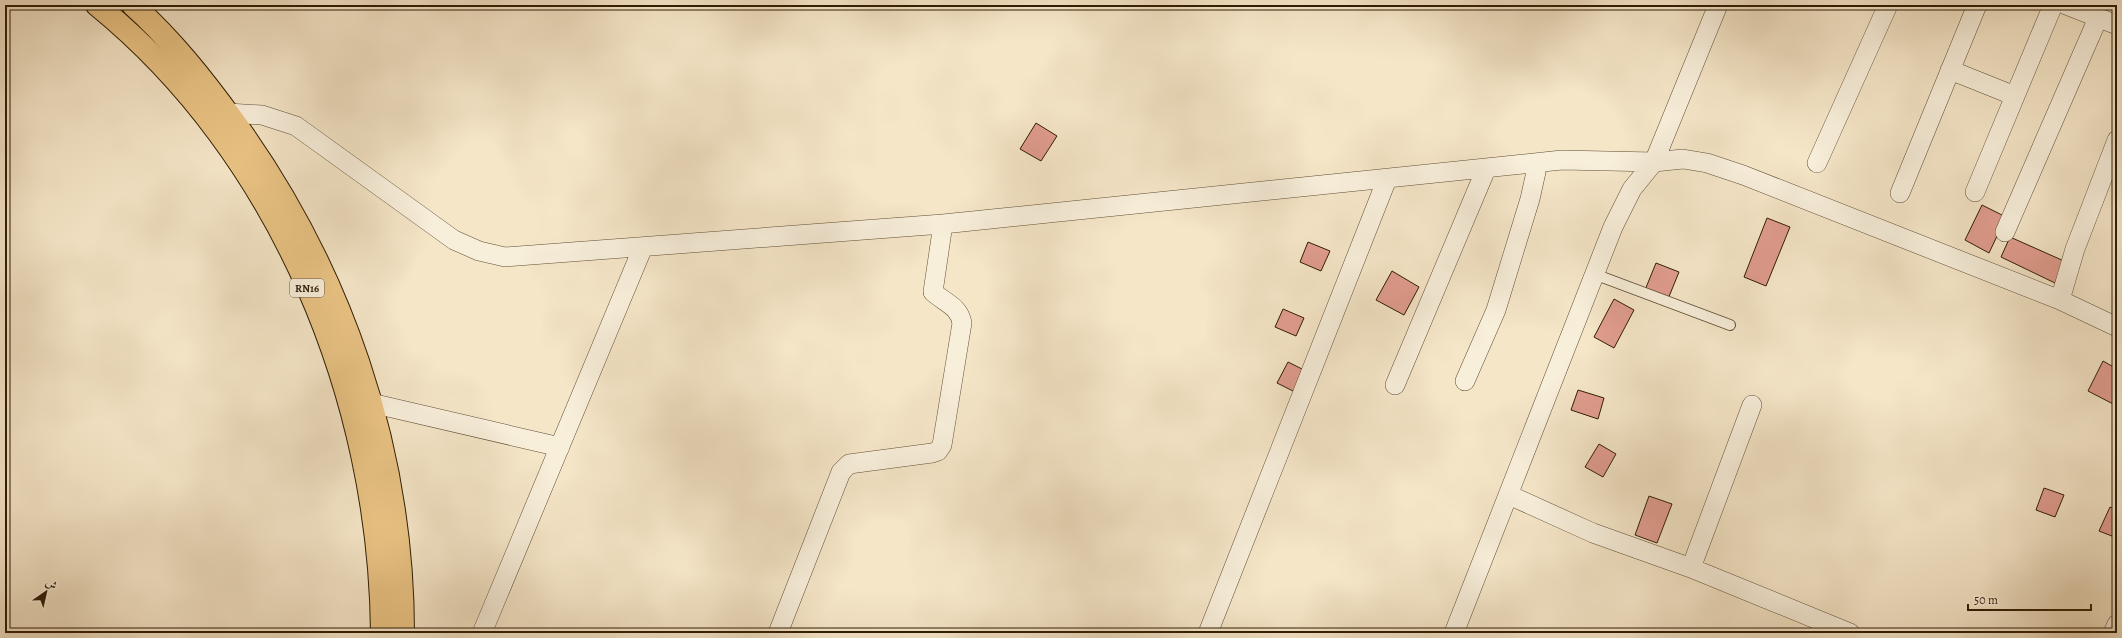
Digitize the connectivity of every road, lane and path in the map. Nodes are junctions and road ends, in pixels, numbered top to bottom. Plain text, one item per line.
1 (97, 5) edge
2 (133, 5) edge
3 (1718, 5) edge
4 (1888, 5) edge
5 (1977, 5) edge
6 (2054, 5) edge
7 (2073, 6) edge
8 (2098, 18) junction
9 (2117, 24) edge
10 (1950, 70) junction
11 (2015, 96) junction
12 (228, 113) junction
13 (2117, 140) edge
14 (1654, 162) junction
15 (1538, 163) junction
16 (1817, 163) dead end
17 (1486, 169) junction
18 (1388, 179) junction
19 (1975, 192) dead end
20 (1900, 193) dead end
21 (943, 224) junction
22 (2005, 232) dead end
23 (644, 247) junction
24 (1594, 274) junction
25 (2060, 300) junction
26 (1730, 326) dead end
27 (2117, 326) edge
28 (1464, 381) dead end
29 (1395, 385) dead end
30 (371, 403) junction
31 (1752, 405) dead end
32 (560, 447) junction
33 (1509, 495) junction
34 (1691, 568) junction
35 (2117, 624) edge
36 (382, 633) edge
37 (403, 633) edge
38 (482, 633) edge
39 (778, 633) edge
40 (1208, 633) edge
41 (1454, 633) edge
42 (1850, 633) edge
43 (2113, 633) edge

1 - 36 highway, RN16
2 - 12 highway, RN16
3 - 14 street
4 - 16 street
5 - 10 street
6 - 11 street
7 - 8 street
8 - 9 street
8 - 22 street
10 - 11 street
10 - 20 street
11 - 19 street
12 - 23 street
12 - 30 highway, RN16
13 - 25 street
14 - 15 street
14 - 24 street
14 - 25 street
15 - 17 street
15 - 28 street
17 - 18 street
17 - 29 street
18 - 21 street
18 - 40 street
21 - 23 street
21 - 39 street
23 - 32 street
24 - 26 lane
24 - 33 street
25 - 27 street
30 - 32 street
30 - 37 highway, RN16
31 - 34 street
32 - 38 street
33 - 34 street
33 - 41 street
34 - 42 street
35 - 43 street

